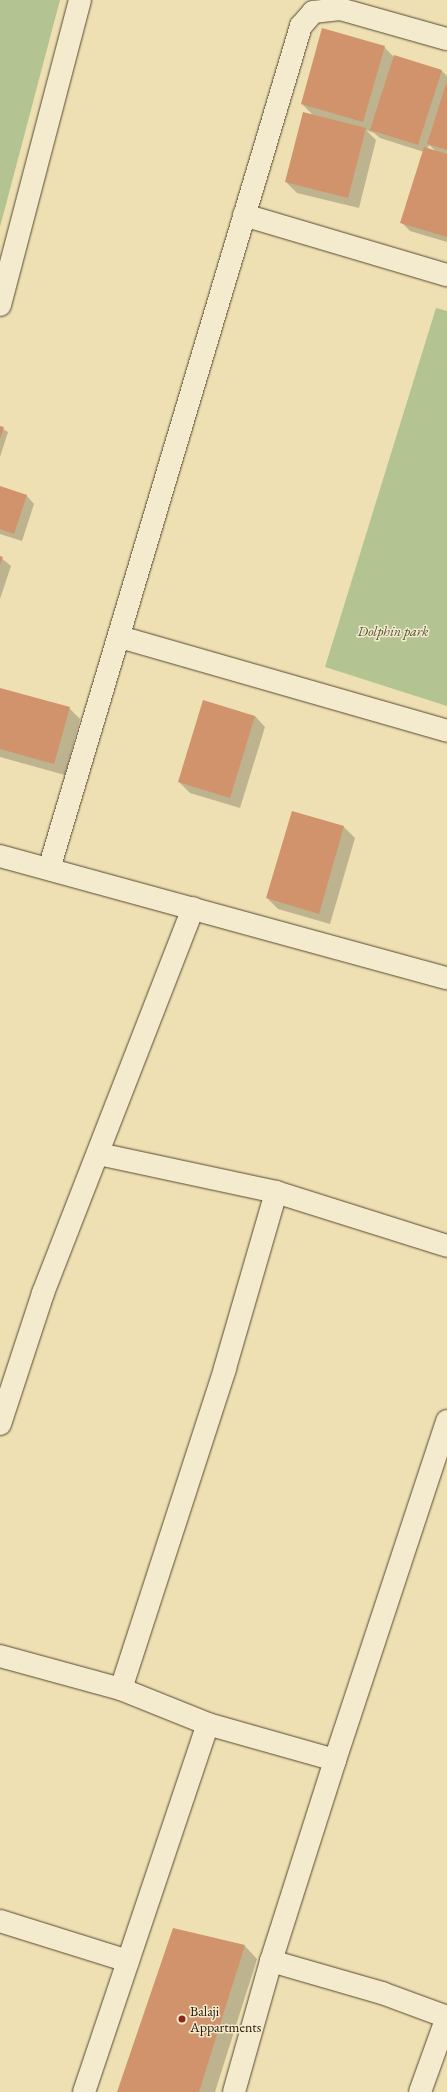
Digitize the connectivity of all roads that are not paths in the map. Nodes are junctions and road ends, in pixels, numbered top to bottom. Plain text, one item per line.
1 (80, 0) edge
2 (315, 6) edge
3 (447, 39) edge
4 (244, 215) junction
5 (447, 275) edge
6 (0, 305) edge
7 (120, 637) junction
8 (447, 731) edge
9 (0, 856) edge
10 (49, 869) junction
11 (193, 908) junction
12 (447, 978) edge
13 (99, 1154) junction
14 (276, 1192) junction
15 (447, 1246) edge
16 (447, 1421) edge
17 (0, 1424) edge
18 (0, 1656) edge
19 (121, 1689) junction
20 (208, 1724) junction
21 (335, 1760) junction
22 (0, 1921) edge
23 (271, 1960) junction
24 (128, 1961) junction
25 (447, 2017) edge
26 (84, 2092) edge
27 (234, 2092) edge
28 (420, 2092) edge

1 - 6 street
2 - 3 street
2 - 4 street
4 - 5 street
4 - 7 street
7 - 8 street
7 - 10 street
9 - 10 street
10 - 11 street
11 - 12 street
11 - 13 street
13 - 14 street
13 - 17 street
14 - 15 street
14 - 19 street
16 - 21 street
18 - 19 street
19 - 20 street
20 - 21 street
20 - 24 street
21 - 23 street
22 - 24 street
23 - 25 street
23 - 27 street
24 - 26 street
25 - 28 street

